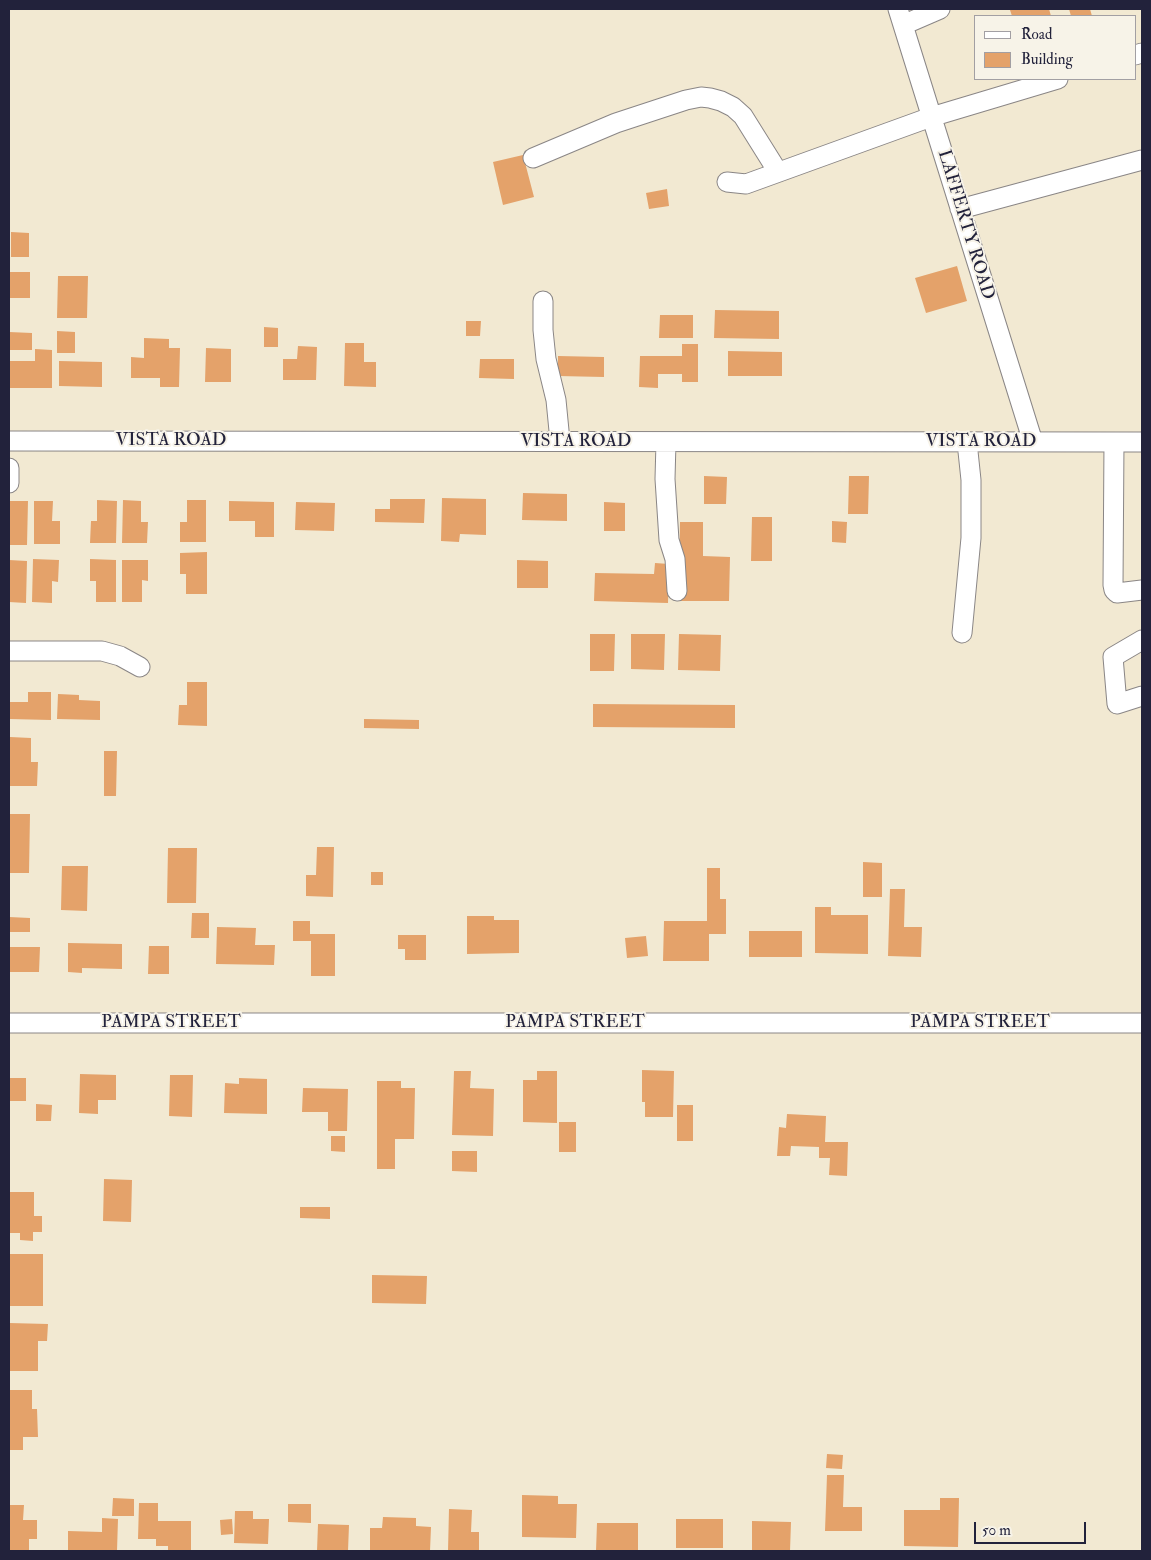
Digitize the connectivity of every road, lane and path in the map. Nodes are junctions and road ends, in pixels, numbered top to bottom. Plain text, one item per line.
1 (940, 9) edge
2 (900, 17) edge
3 (1055, 80) edge
4 (931, 117) junction
5 (533, 158) dead end
6 (1142, 160) edge
7 (778, 172) junction
8 (726, 182) dead end
9 (960, 209) junction
10 (543, 301) dead end
11 (9, 441) edge
12 (560, 442) junction
13 (666, 442) junction
14 (967, 442) junction
15 (1033, 442) junction
16 (1114, 442) junction
17 (1142, 442) edge
18 (9, 468) edge
19 (9, 482) edge
20 (1142, 590) edge
21 (677, 591) dead end
22 (962, 632) dead end
23 (1142, 640) edge
24 (9, 651) edge
25 (140, 667) dead end
26 (1142, 696) edge
27 (9, 1023) edge
28 (1142, 1023) edge

1 - 2 street
2 - 4 street, LAFFERTY ROAD
3 - 4 street
4 - 7 street
4 - 9 street, LAFFERTY ROAD
5 - 7 street
6 - 9 street
7 - 8 street
9 - 15 street, LAFFERTY ROAD
10 - 12 street
11 - 12 street, VISTA ROAD
12 - 13 street, VISTA ROAD
13 - 14 street, VISTA ROAD
13 - 21 street
14 - 15 street, VISTA ROAD
14 - 22 street
15 - 16 street, VISTA ROAD
16 - 17 street, VISTA ROAD
16 - 20 street
18 - 19 street
23 - 26 street
24 - 25 street
27 - 28 street, PAMPA STREET

